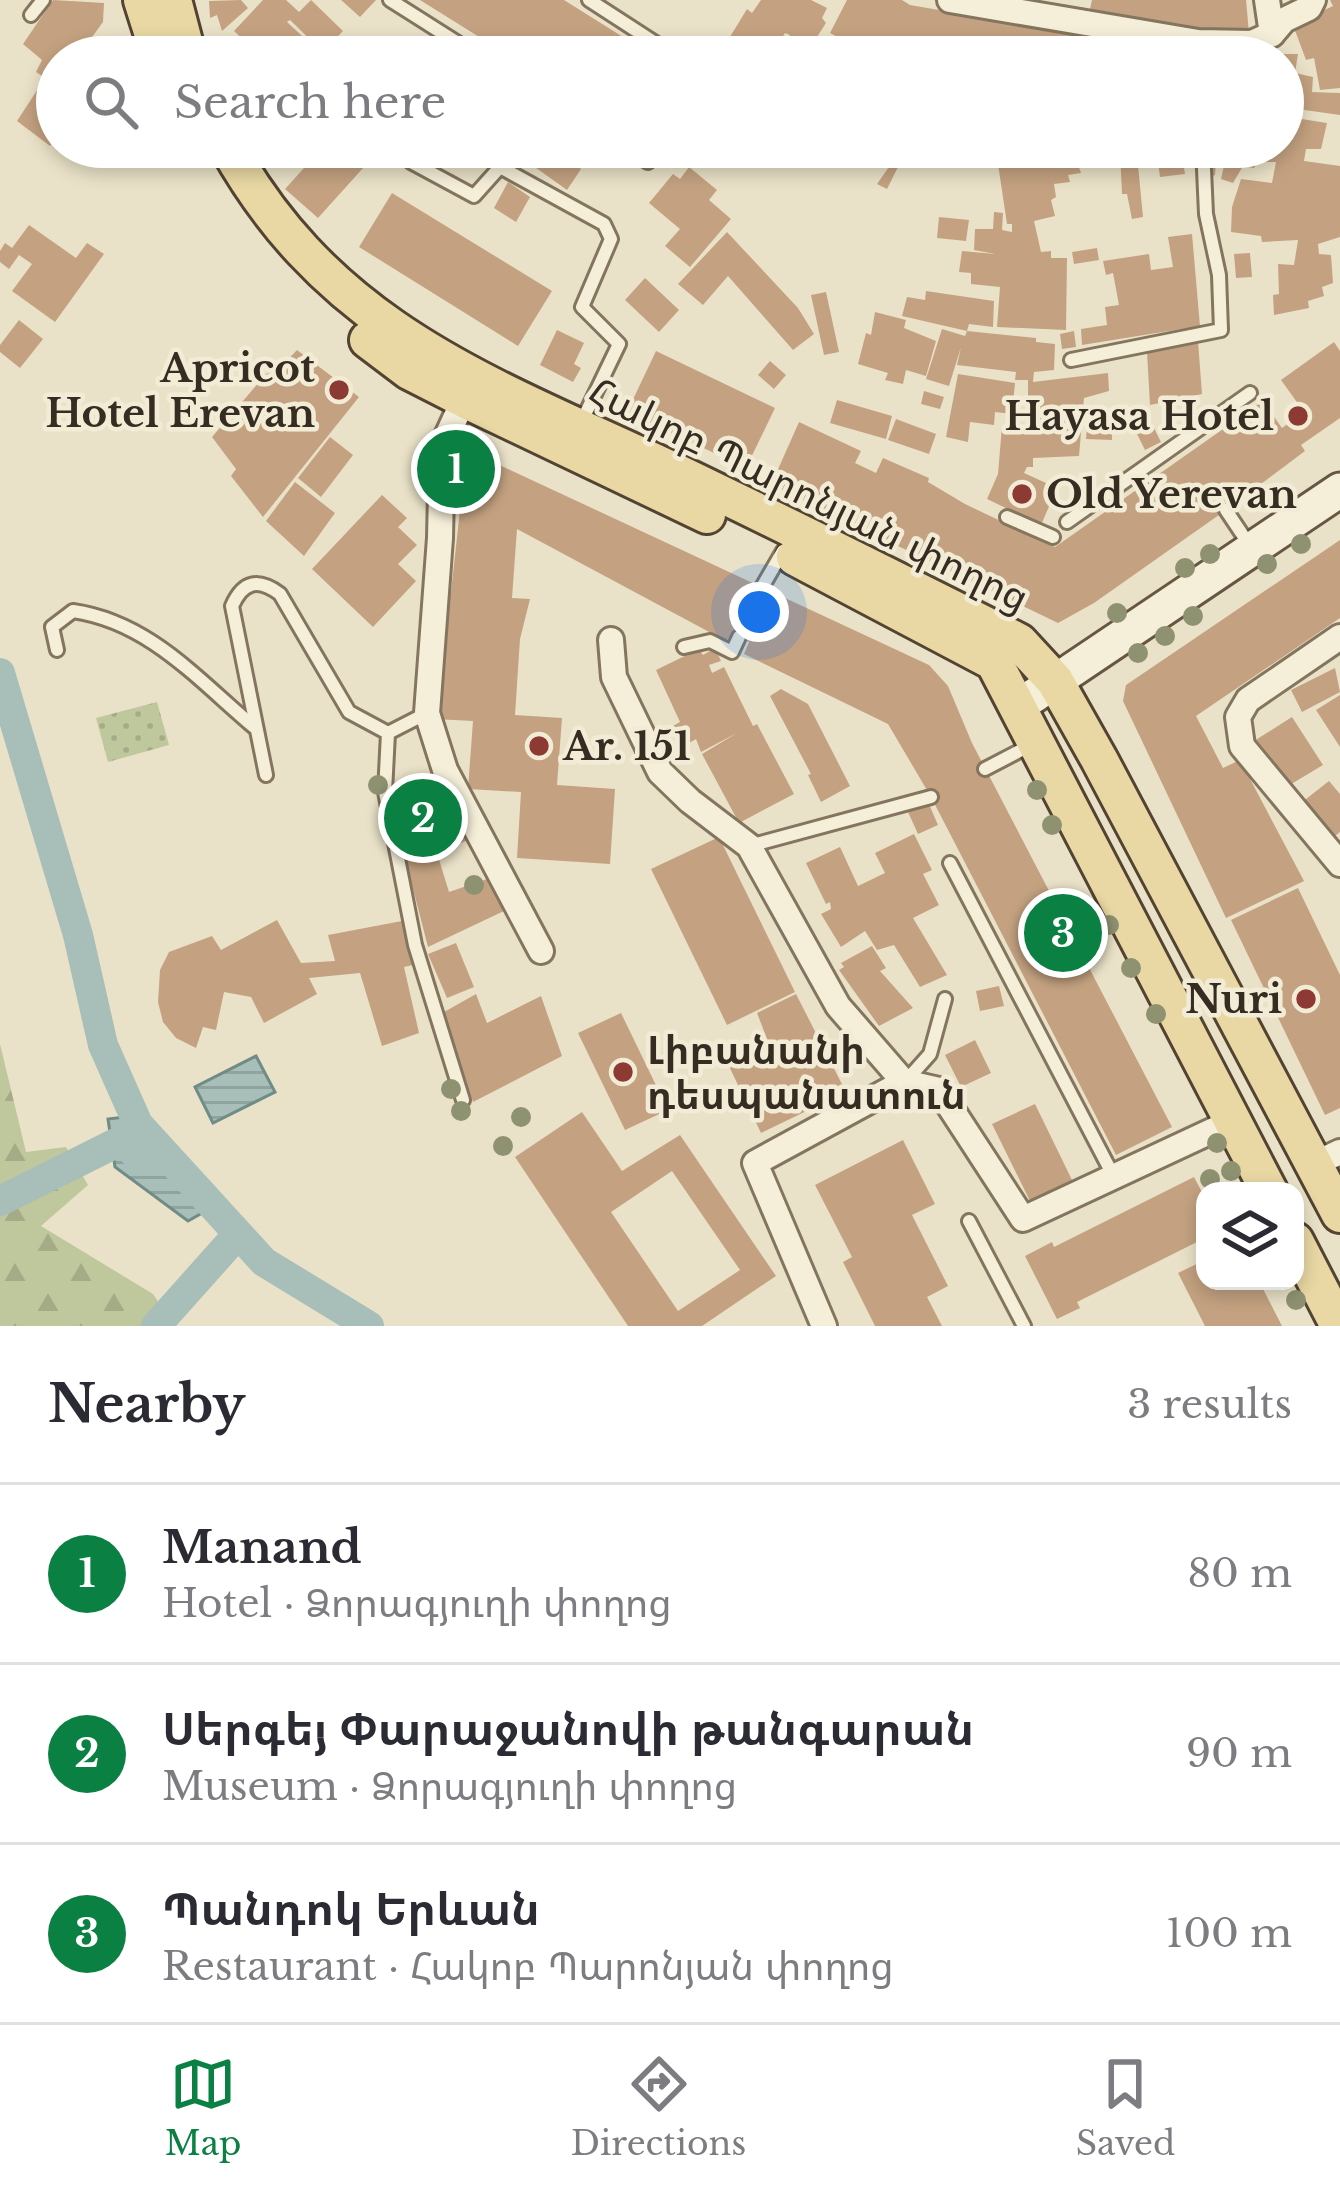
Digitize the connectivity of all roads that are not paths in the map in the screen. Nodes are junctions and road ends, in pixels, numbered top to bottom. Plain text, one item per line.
1 (43, 0) edge
2 (142, 0) edge
3 (173, 0) edge
4 (390, 0) edge
5 (589, 0) edge
6 (950, 0) edge
7 (1267, 0) edge
8 (1313, 0) edge
9 (1074, 9) edge
10 (31, 15) dead end
11 (1272, 34) junction
12 (153, 36) edge
13 (182, 36) edge
14 (447, 36) edge
15 (645, 36) edge
16 (1156, 36) edge
17 (1268, 36) edge
18 (216, 168) edge
19 (241, 168) edge
20 (422, 168) edge
21 (498, 168) edge
22 (504, 168) edge
23 (1204, 168) edge
24 (1071, 360) dead end
25 (1250, 393) dead end
26 (464, 399) junction
27 (580, 426) junction
28 (1340, 490) edge
29 (1226, 510) dead end
30 (1007, 517) dead end
31 (1067, 522) dead end
32 (1053, 537) dead end
33 (1252, 549) junction
34 (783, 551) junction
35 (761, 589) dead end
36 (739, 637) dead end
37 (1340, 637) edge
38 (611, 640) dead end
39 (684, 647) dead end
40 (57, 650) dead end
41 (1055, 681) junction
42 (1020, 705) junction
43 (427, 713) junction
44 (255, 728) junction
45 (388, 733) junction
46 (1037, 742) junction
47 (985, 769) dead end
48 (266, 775) dead end
49 (931, 797) dead end
50 (749, 846) junction
51 (950, 862) dead end
52 (1340, 864) edge
53 (541, 951) dead end
54 (944, 999) dead end
55 (904, 1082) junction
56 (463, 1100) dead end
57 (1257, 1109) junction
58 (1327, 1158) edge
59 (1114, 1177) junction
60 (1268, 1182) edge
61 (1340, 1214) edge
62 (969, 1221) dead end
63 (1304, 1258) edge
64 (824, 1326) edge
65 (1024, 1326) edge
66 (1339, 1326) edge

1 - 10 lane
2 - 12 main road
3 - 13 main road
4 - 14 lane
5 - 15 lane
6 - 9 street
7 - 11 street
8 - 11 street
9 - 16 street
11 - 17 street
18 - 26 main road, Հակոբ Պարոնյան փողոց
19 - 27 main road, Հակոբ Պարոնյան փողոց
20 - 21 lane
22 - 27 lane
23 - 24 lane
25 - 31 lane
26 - 34 main road, Հակոբ Պարոնյան փողոց
26 - 43 street
27 - 41 main road, Հակոբ Պարոնյան փողոց
28 - 33 main road
29 - 33 lane
30 - 32 lane
33 - 41 main road
34 - 35 lane
34 - 42 main road, Հակոբ Պարոնյան փողոց
36 - 39 lane
37 - 52 street
38 - 50 street
40 - 44 lane
41 - 42 main road
41 - 57 main road, Հակոբ Պարոնյան փողոց
42 - 46 main road, Հակոբ Պարոնյան փողոց
43 - 45 lane
43 - 53 street
44 - 45 lane
44 - 48 lane
45 - 56 lane
46 - 47 lane
46 - 57 main road, Հակոբ Պարոնյան փողոց
49 - 50 lane
50 - 55 street
51 - 59 lane
54 - 55 lane
55 - 59 street
55 - 64 street
57 - 58 main road, Հակոբ Պարոնյան փողոց
57 - 59 street
57 - 60 main road, Հակոբ Պարոնյան փողոց
58 - 61 main road, Հակոբ Պարոնյան փողոց
62 - 65 lane
63 - 66 main road

